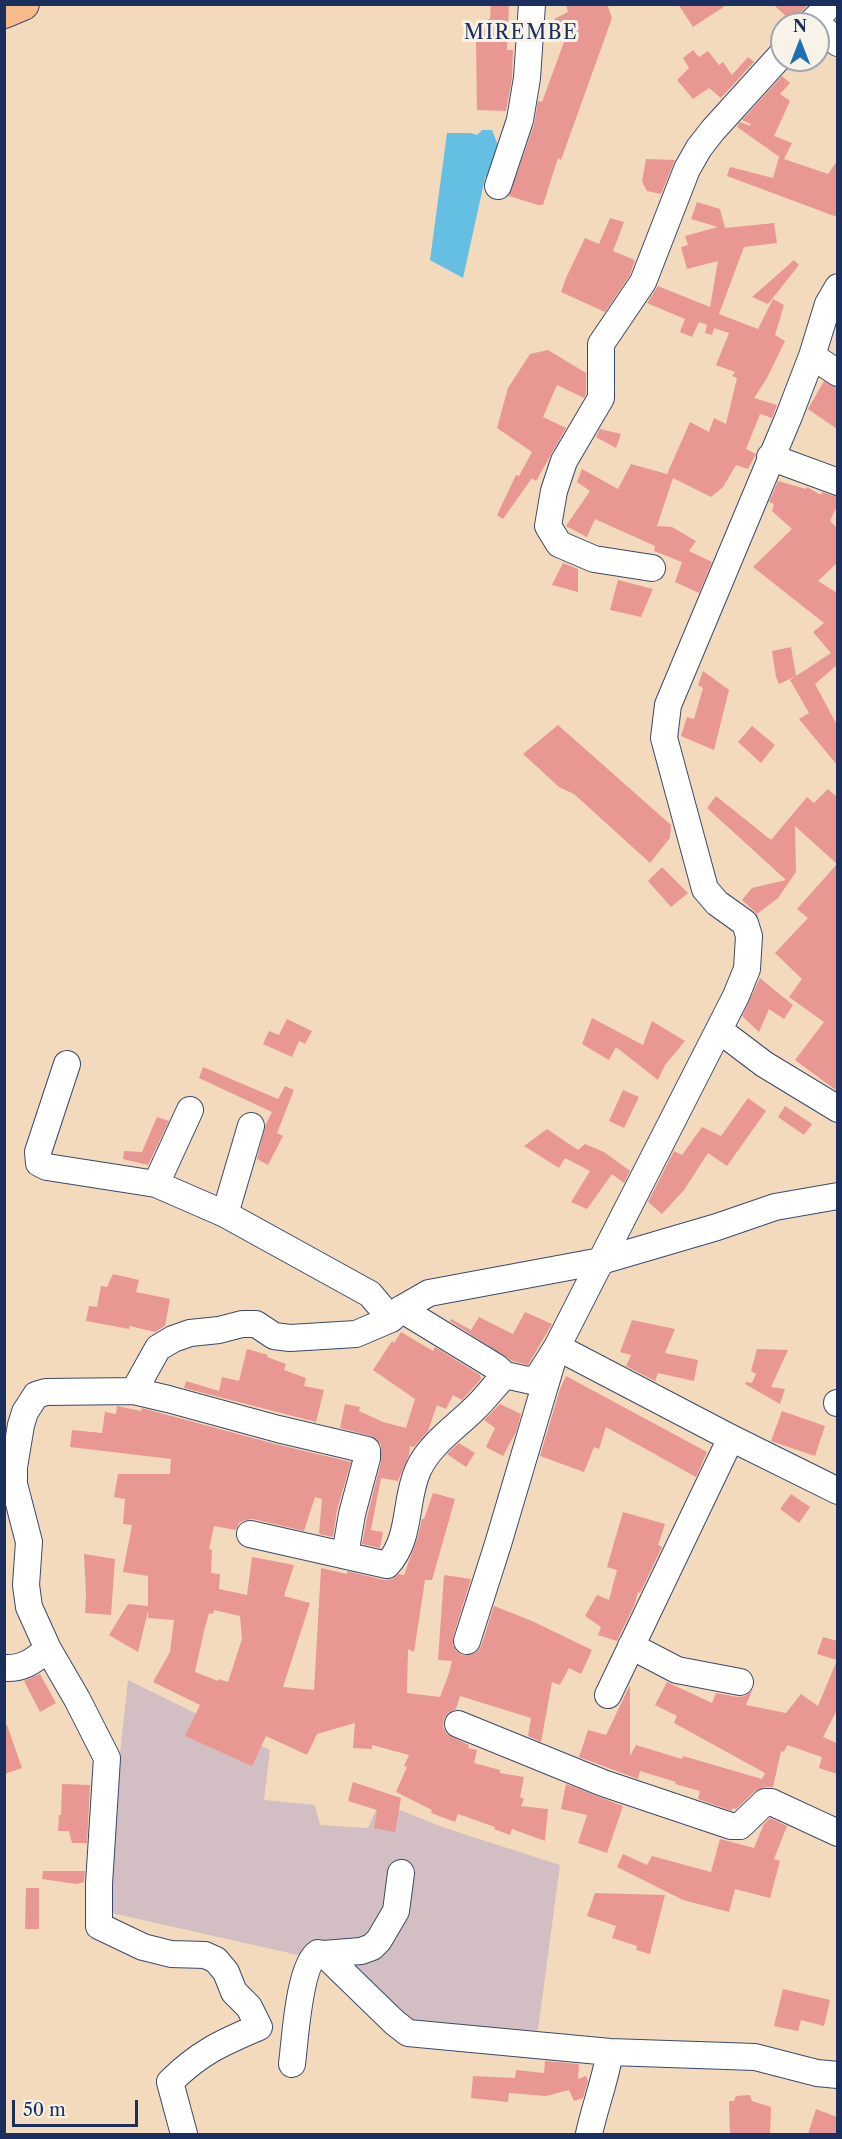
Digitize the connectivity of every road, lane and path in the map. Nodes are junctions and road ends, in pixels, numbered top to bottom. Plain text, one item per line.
1 (23, 4) edge
2 (532, 4) edge
3 (4, 12) edge
4 (770, 67) edge
5 (498, 186) dead end
6 (837, 287) edge
7 (812, 356) junction
8 (837, 374) edge
9 (770, 457) junction
10 (837, 482) edge
11 (652, 568) dead end
12 (719, 1030) junction
13 (67, 1064) dead end
14 (837, 1109) edge
15 (190, 1110) dead end
16 (251, 1126) dead end
17 (156, 1184) junction
18 (837, 1196) edge
19 (225, 1214) junction
20 (601, 1261) junction
21 (396, 1314) junction
22 (557, 1347) junction
23 (505, 1375) junction
24 (134, 1392) junction
25 (731, 1438) junction
26 (837, 1491) edge
27 (250, 1534) dead end
28 (345, 1556) junction
29 (467, 1641) dead end
30 (631, 1646) junction
31 (48, 1649) junction
32 (4, 1668) edge
33 (740, 1682) dead end
34 (608, 1695) dead end
35 (458, 1724) dead end
36 (837, 1833) edge
37 (401, 1873) dead end
38 (324, 1954) junction
39 (610, 2052) junction
40 (292, 2064) dead end
41 (837, 2075) edge
42 (184, 2134) edge
43 (589, 2134) edge

1 - 3 main road
2 - 5 street
4 - 11 street
6 - 7 street
7 - 8 street
7 - 9 street
9 - 10 street
9 - 12 street
12 - 14 street
12 - 20 street
13 - 17 street
15 - 17 street
16 - 19 street
17 - 19 street
18 - 20 street
19 - 21 street
20 - 21 street
20 - 22 street
21 - 23 street
21 - 24 street
22 - 23 street
22 - 25 street
22 - 29 street
23 - 28 street
24 - 28 street
24 - 31 street
25 - 26 street
25 - 30 street
27 - 28 street
30 - 33 street
30 - 34 street
31 - 32 street
31 - 42 street
35 - 36 street
37 - 38 street
38 - 39 street
38 - 40 street
39 - 41 street
39 - 43 street

